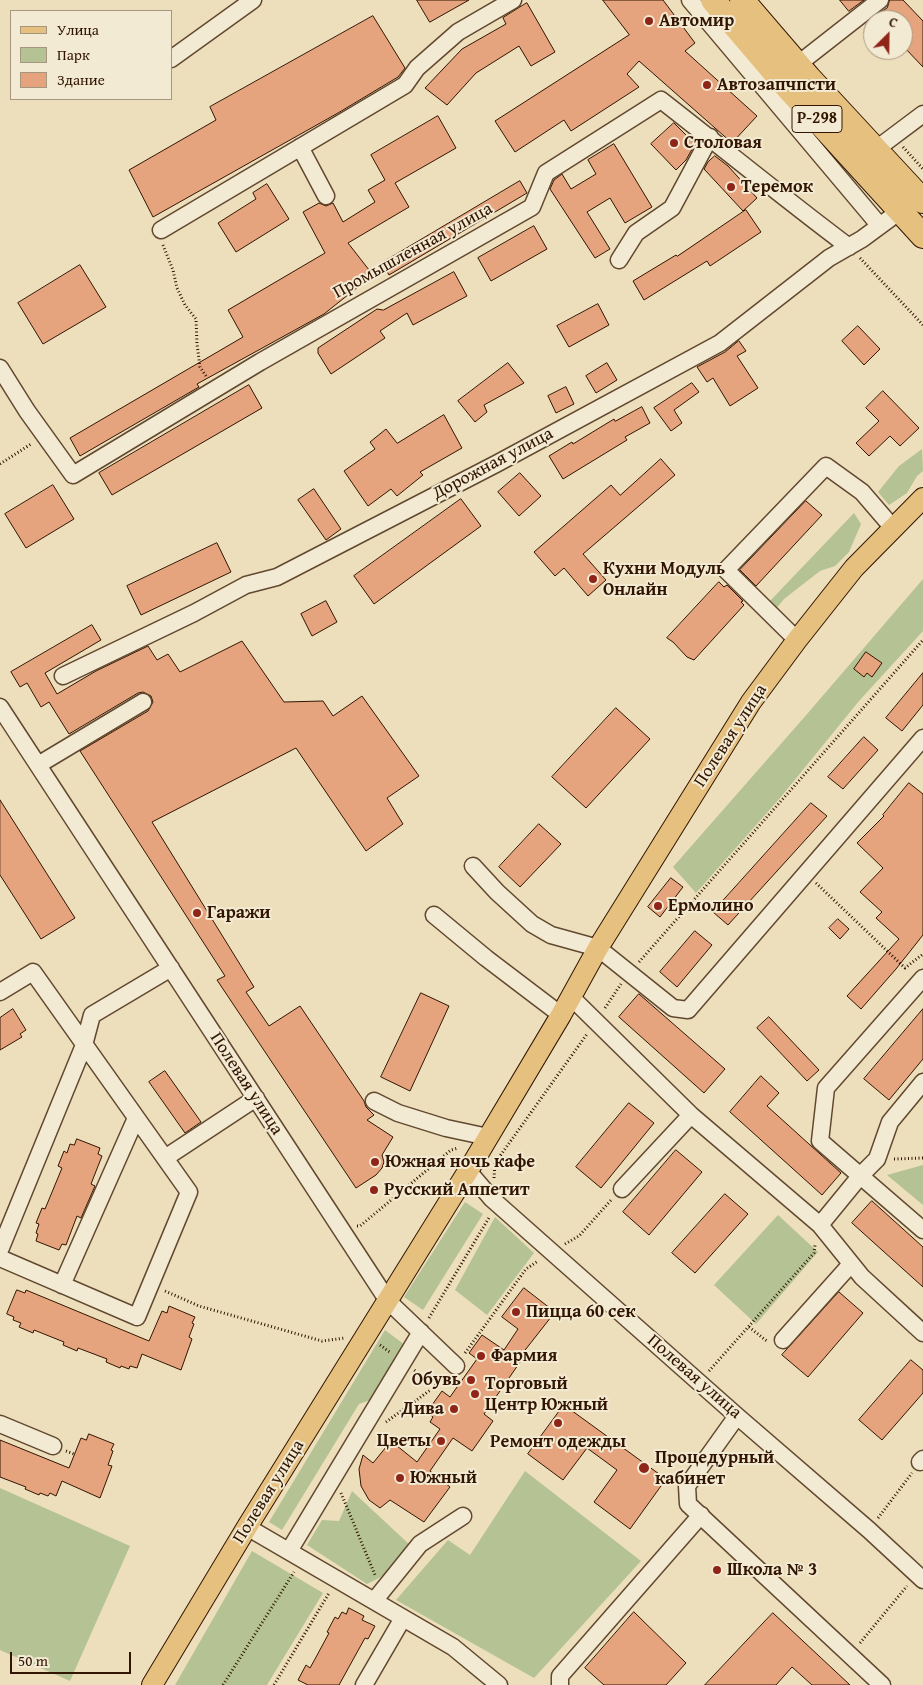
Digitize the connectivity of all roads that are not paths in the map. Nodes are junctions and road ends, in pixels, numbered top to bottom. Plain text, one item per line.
1 (253, 0) edge
2 (513, 0) edge
3 (690, 0) edge
4 (713, 0) edge
5 (742, 0) edge
6 (880, 0) edge
7 (172, 58) edge
8 (797, 65) junction
9 (923, 114) edge
10 (710, 137) junction
11 (884, 143) junction
12 (300, 148) junction
13 (326, 196) dead end
14 (923, 201) edge
15 (900, 211) junction
16 (880, 226) junction
17 (161, 230) road end
18 (923, 236) edge
19 (849, 247) junction
20 (619, 260) dead end
21 (0, 368) edge
22 (923, 498) edge
23 (893, 528) junction
24 (797, 640) junction
25 (63, 676) dead end
26 (143, 702) dead end
27 (0, 707) edge
28 (923, 738) edge
29 (38, 765) junction
30 (473, 866) dead end
31 (434, 915) dead end
32 (598, 948) junction
33 (171, 968) junction
34 (923, 978) edge
35 (0, 992) edge
36 (571, 997) junction
37 (561, 1015) junction
38 (84, 1045) junction
39 (923, 1082) edge
40 (256, 1098) junction
41 (374, 1100) dead end
42 (691, 1115) junction
43 (136, 1118) junction
44 (488, 1138) junction
45 (165, 1158) junction
46 (468, 1171) junction
47 (861, 1175) junction
48 (622, 1189) road end
49 (820, 1225) junction
50 (923, 1230) edge
51 (0, 1250) edge
52 (0, 1258) edge
53 (851, 1264) junction
54 (62, 1285) junction
55 (388, 1300) junction
56 (421, 1332) junction
57 (923, 1333) edge
58 (782, 1340) dead end
59 (456, 1366) road end
60 (737, 1416) junction
61 (0, 1424) edge
62 (53, 1446) dead end
63 (700, 1514) junction
64 (463, 1516) dead end
65 (247, 1527) junction
66 (296, 1555) junction
67 (920, 1577) edge
68 (374, 1601) junction
69 (403, 1618) junction
70 (152, 1685) edge
71 (364, 1685) edge
72 (499, 1685) edge
73 (560, 1685) edge
74 (882, 1685) edge

1 - 7 street
2 - 12 street
3 - 16 street
4 - 15 highway, Р-298
5 - 8 highway, Р-298
6 - 8 street
8 - 11 highway, Р-298
9 - 11 street
10 - 19 street, Промышленная улица
10 - 20 street
10 - 21 street, Промышленная улица
11 - 14 highway, Р-298
12 - 13 street
12 - 17 street
15 - 16 street, Дорожная улица
15 - 18 highway, Р-298
16 - 19 street, Дорожная улица
19 - 25 street, Дорожная улица
22 - 23 main road, Полевая улица
23 - 24 main road, Полевая улица
23 - 24 street
24 - 32 main road, Полевая улица
26 - 29 street
27 - 29 street
28 - 32 street
29 - 33 street, Полевая улица
30 - 32 street
31 - 37 street
32 - 36 main road, Полевая улица
33 - 38 street
33 - 40 street, Полевая улица
34 - 47 street
35 - 38 street
36 - 37 main road, Полевая улица
36 - 42 street
37 - 44 main road, Полевая улица
38 - 43 street
38 - 51 street
39 - 47 street
40 - 45 street
40 - 55 street, Полевая улица
41 - 44 street
42 - 48 street
42 - 49 street
43 - 45 street
43 - 54 street
44 - 46 main road, Полевая улица
45 - 54 street
46 - 55 main road, Полевая улица
46 - 60 street, Полевая улица
47 - 49 street
47 - 50 street
49 - 53 street
52 - 54 street
53 - 57 street
53 - 58 street
55 - 56 street
55 - 65 main road, Полевая улица
56 - 59 street
56 - 66 street
60 - 63 street
60 - 67 street, Полевая улица
61 - 62 street
63 - 73 street
63 - 74 street
64 - 68 street
65 - 66 street
65 - 70 main road, Полевая улица
66 - 68 street
68 - 69 street
69 - 71 street
69 - 72 street

